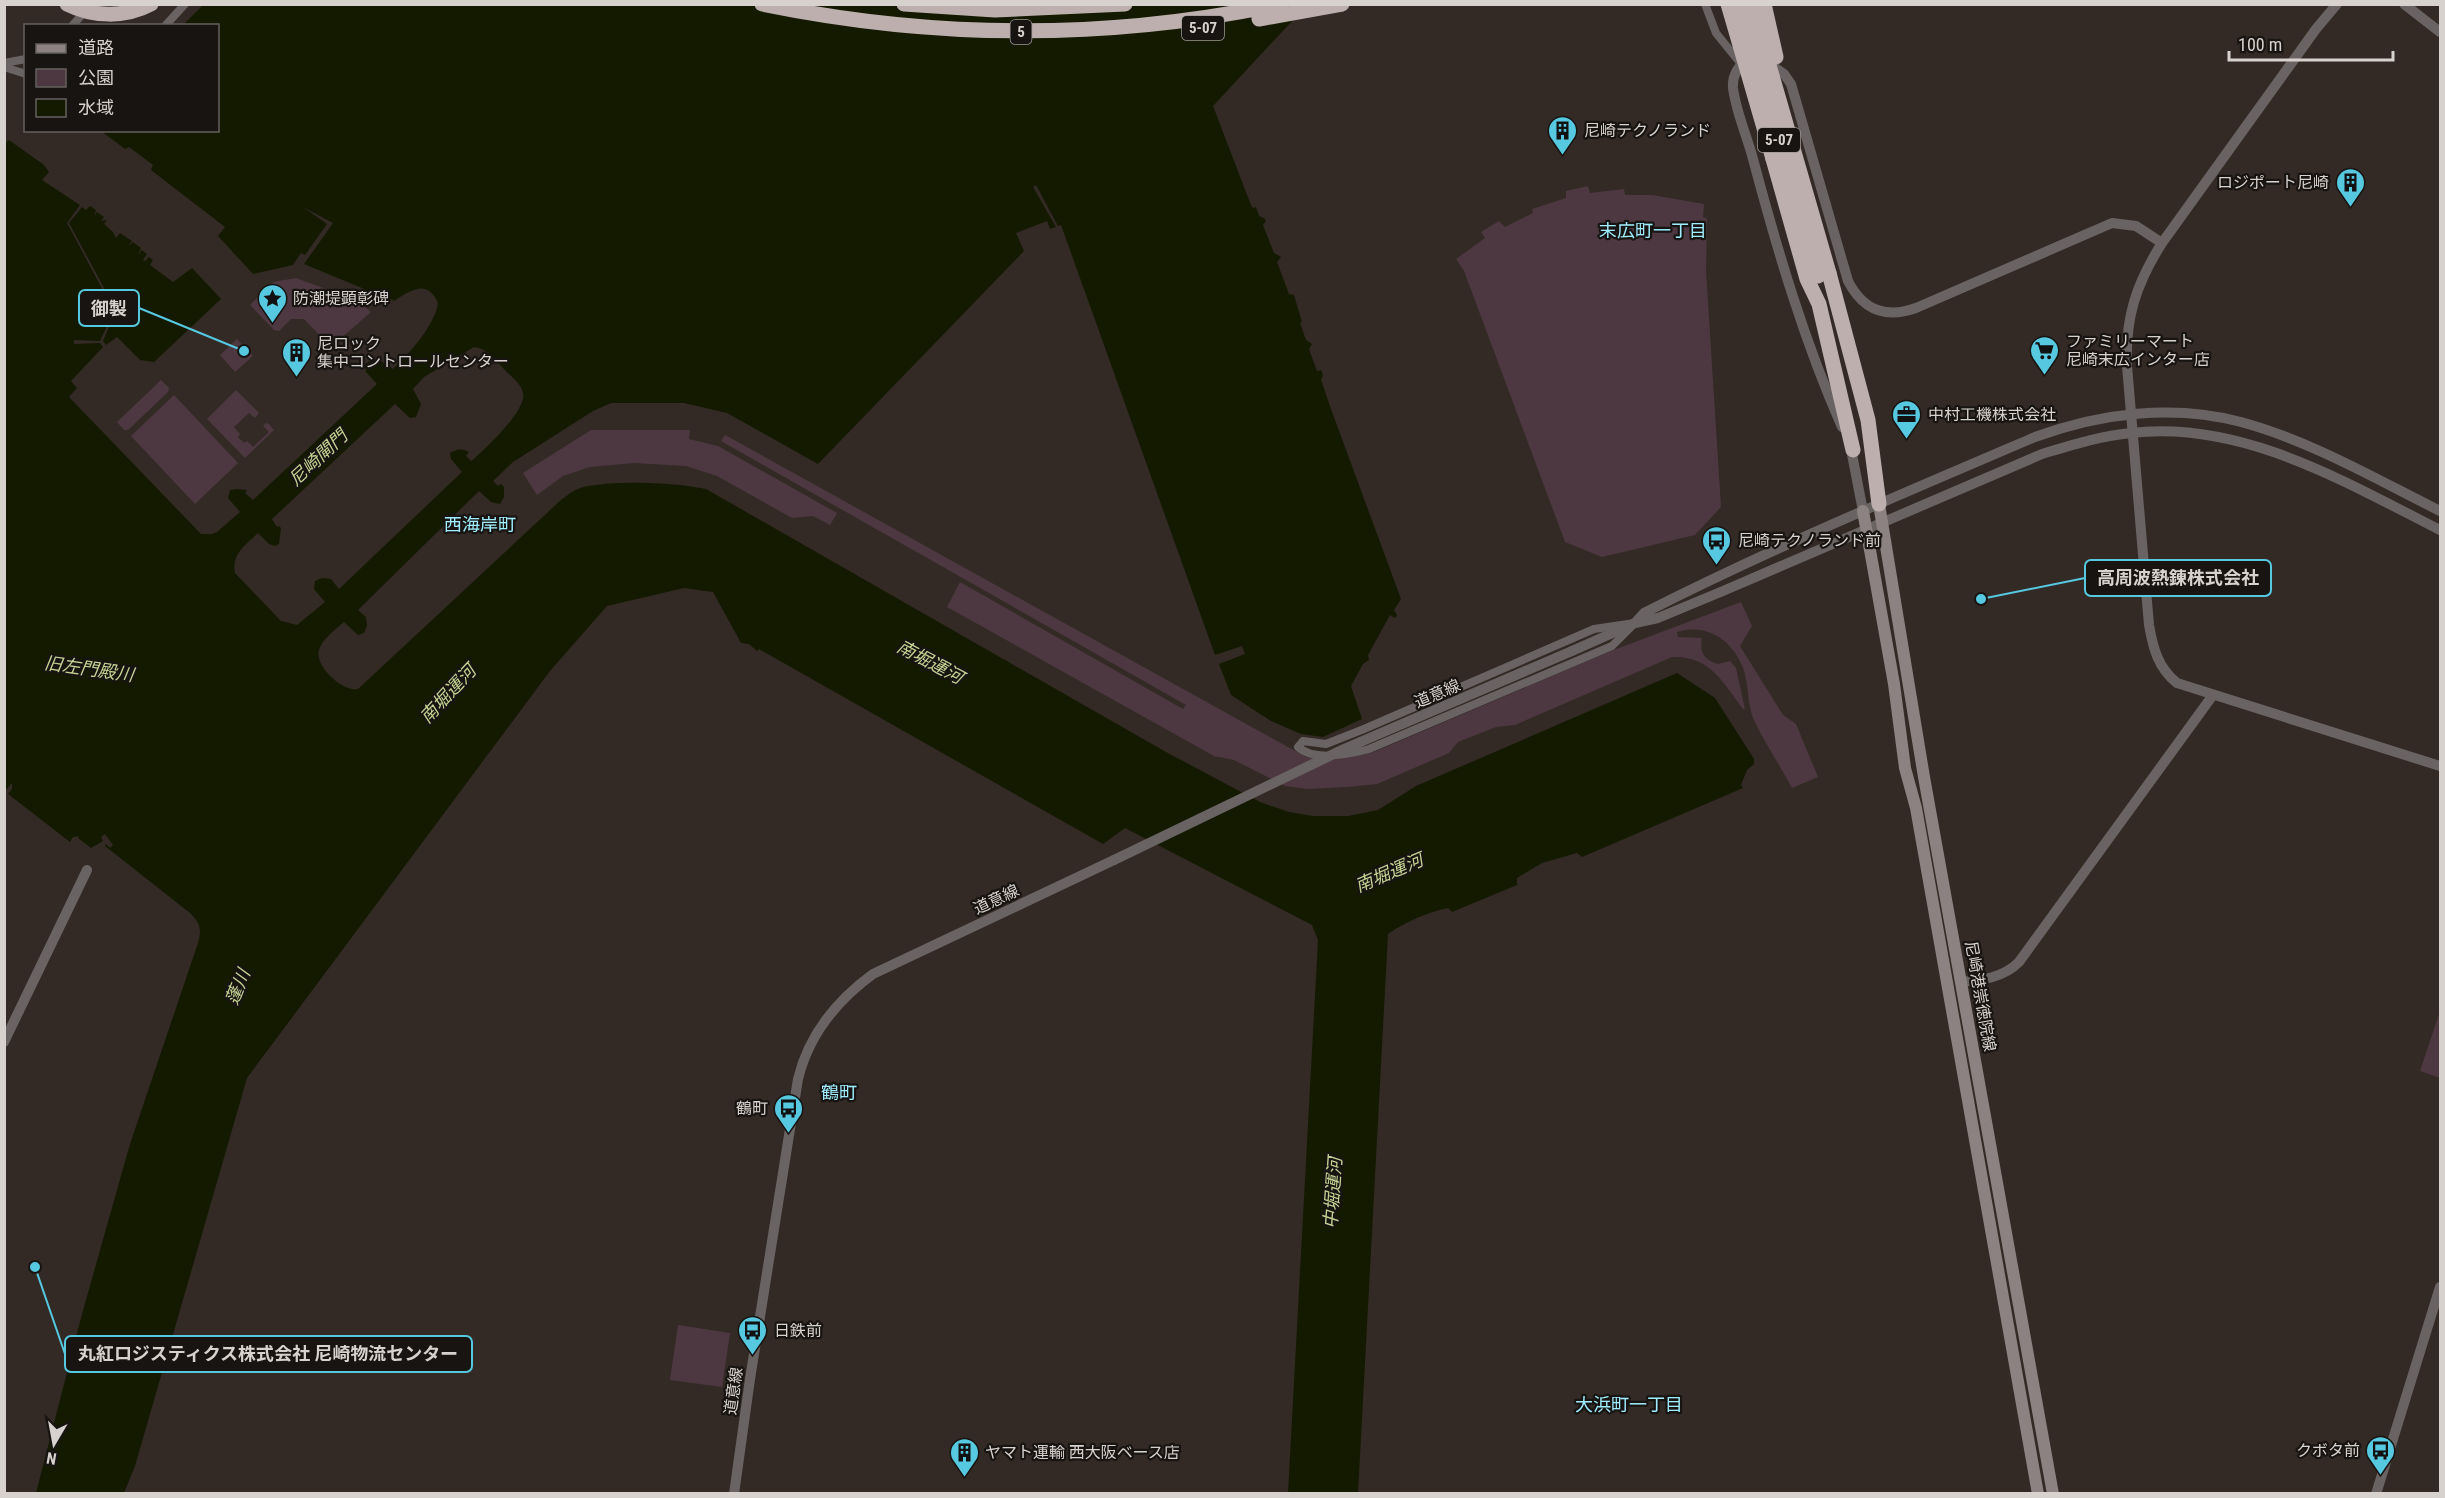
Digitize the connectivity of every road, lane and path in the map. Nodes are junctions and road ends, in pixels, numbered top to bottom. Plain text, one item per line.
1 (67, 4) edge
2 (91, 4) edge
3 (151, 4) edge
4 (185, 4) edge
5 (762, 4) edge
6 (904, 4) edge
7 (1125, 4) edge
8 (1281, 4) edge
9 (1342, 4) edge
10 (1705, 4) edge
11 (1728, 4) edge
12 (1740, 4) edge
13 (1752, 4) edge
14 (1764, 4) edge
15 (2337, 4) edge
16 (2404, 4) edge
17 (74, 24) edge
18 (167, 24) edge
19 (1064, 32) junction
20 (2440, 32) edge
21 (24, 60) edge
22 (1741, 64) junction
23 (4, 65) edge
24 (24, 73) edge
25 (1795, 157) junction
26 (2162, 243) junction
27 (1818, 276) junction
28 (2130, 414) junction
29 (2132, 432) junction
30 (1853, 450) junction
31 (1879, 504) junction
32 (1863, 511) junction
33 (2440, 512) edge
34 (1883, 522) junction
35 (1867, 529) junction
36 (2440, 530) edge
37 (1635, 623) junction
38 (2213, 695) junction
39 (2440, 766) edge
40 (87, 870) dead end
41 (1961, 982) junction
42 (4, 1042) edge
43 (2440, 1287) edge
44 (734, 1494) edge
45 (2038, 1494) edge
46 (2053, 1494) edge
47 (2376, 1494) edge

1 - 3 highway, bridge
2 - 17 street
4 - 18 street
5 - 19 highway, 5
6 - 7 highway, 5
8 - 19 highway, 5
9 - 19 highway, 5-07
10 - 22 street
11 - 27 highway, 5-07, bridge
12 - 27 highway, 5-07, bridge
13 - 25 highway, 5-07, bridge
14 - 25 highway, 5-07, bridge
15 - 26 street
16 - 20 street
21 - 23 street
22 - 26 street
22 - 30 street
23 - 24 street
25 - 27 highway, 5-07, bridge
26 - 28 street
27 - 30 highway, 5-07
27 - 31 highway, 5-07
28 - 29 street
28 - 31 street, 道意線
28 - 33 street, 道意線
29 - 34 street, 道意線
29 - 36 street, 道意線
29 - 38 street
30 - 32 street
31 - 32 street, 道意線
31 - 34 main road, 尼崎港崇徳院線
32 - 35 main road, 尼崎港崇徳院線
32 - 37 street, 道意線
34 - 35 street, 道意線
34 - 41 main road, 尼崎港崇徳院線
35 - 37 street, 道意線
35 - 45 main road, 尼崎港崇徳院線
37 - 37 street
37 - 44 street, 道意線, bridge
38 - 39 street
38 - 41 street
40 - 42 street
41 - 46 main road, 尼崎港崇徳院線
43 - 47 street

